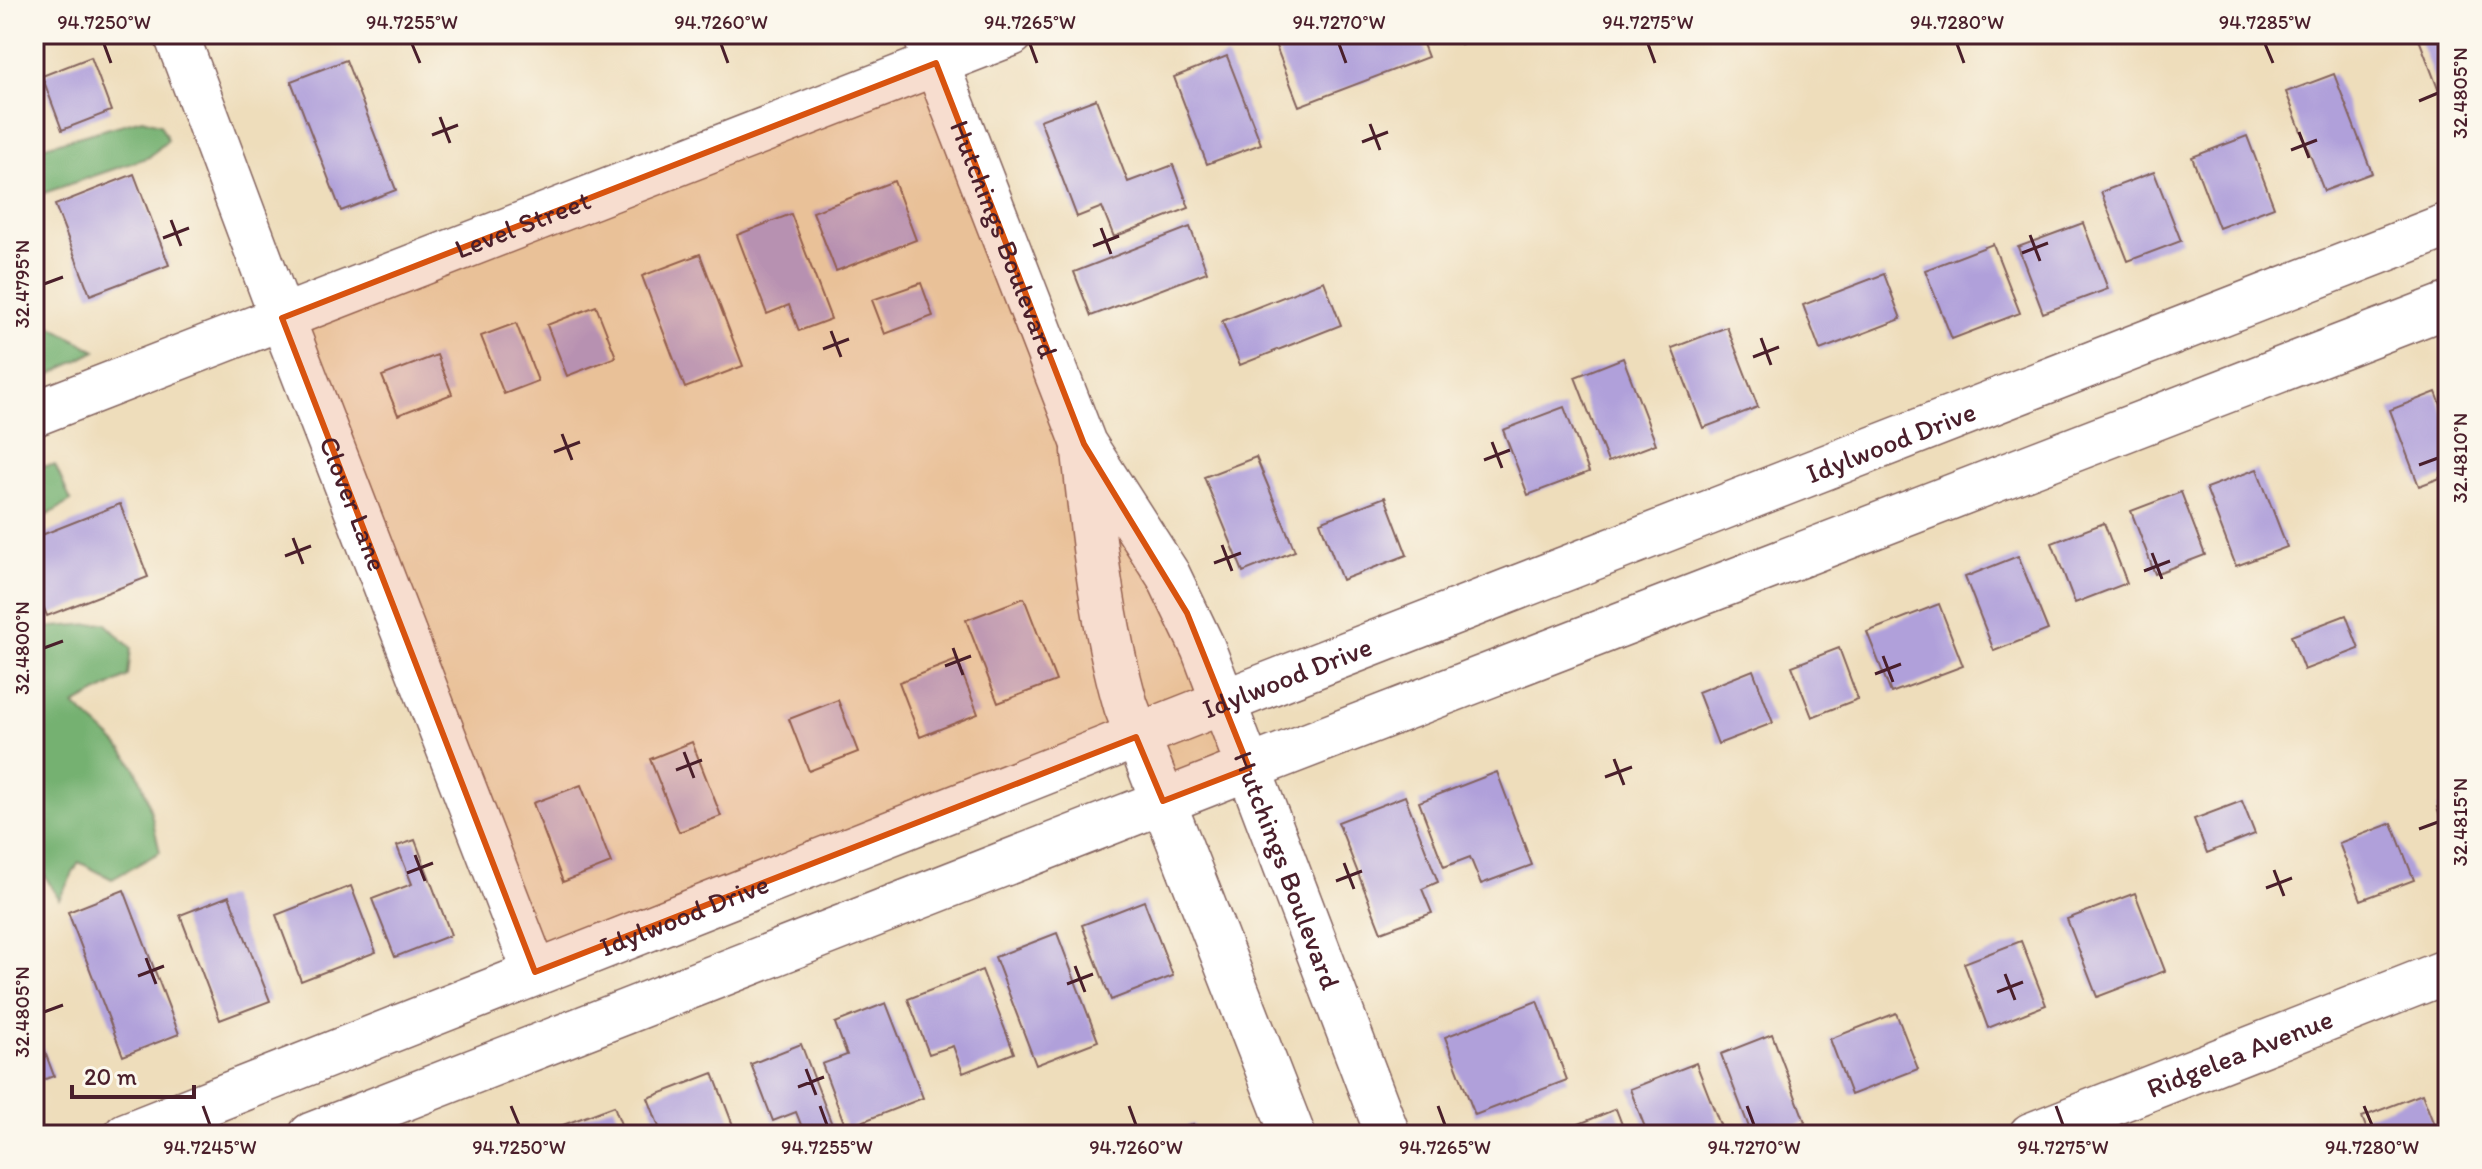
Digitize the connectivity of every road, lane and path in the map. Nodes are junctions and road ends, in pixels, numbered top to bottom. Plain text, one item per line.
1 (176, 34) edge
2 (1011, 34) edge
3 (931, 48) edge
4 (2448, 225) edge
5 (2448, 305) edge
6 (282, 318) junction
7 (34, 414) edge
8 (1084, 444) junction
9 (1223, 702) junction
10 (1136, 737) junction
11 (1249, 768) junction
12 (1163, 801) junction
13 (2448, 971) edge
14 (535, 972) junction
15 (204, 1121) edge
16 (126, 1135) edge
17 (311, 1135) edge
18 (1293, 1135) edge
19 (1388, 1135) edge
20 (2031, 1135) edge

1 - 6 street, Clover Lane
2 - 3 street, Level Street
3 - 6 street, Level Street
3 - 8 street, Hutchings Boulevard
4 - 9 street, Idylwood Drive
5 - 11 street
6 - 7 street, Level Street
6 - 14 street, Clover Lane
8 - 9 street, Hutchings Boulevard
8 - 10 street, Hutchings Boulevard
9 - 10 street, Idylwood Drive
9 - 11 street, Hutchings Boulevard
10 - 12 street, Hutchings Boulevard
10 - 14 street, Idylwood Drive
11 - 12 street
11 - 19 street, Hutchings Boulevard
12 - 17 street
12 - 18 street, Hutchings Boulevard
13 - 20 street, Ridgelea Avenue
14 - 15 street, Idylwood Drive
15 - 16 street, Idylwood Drive

